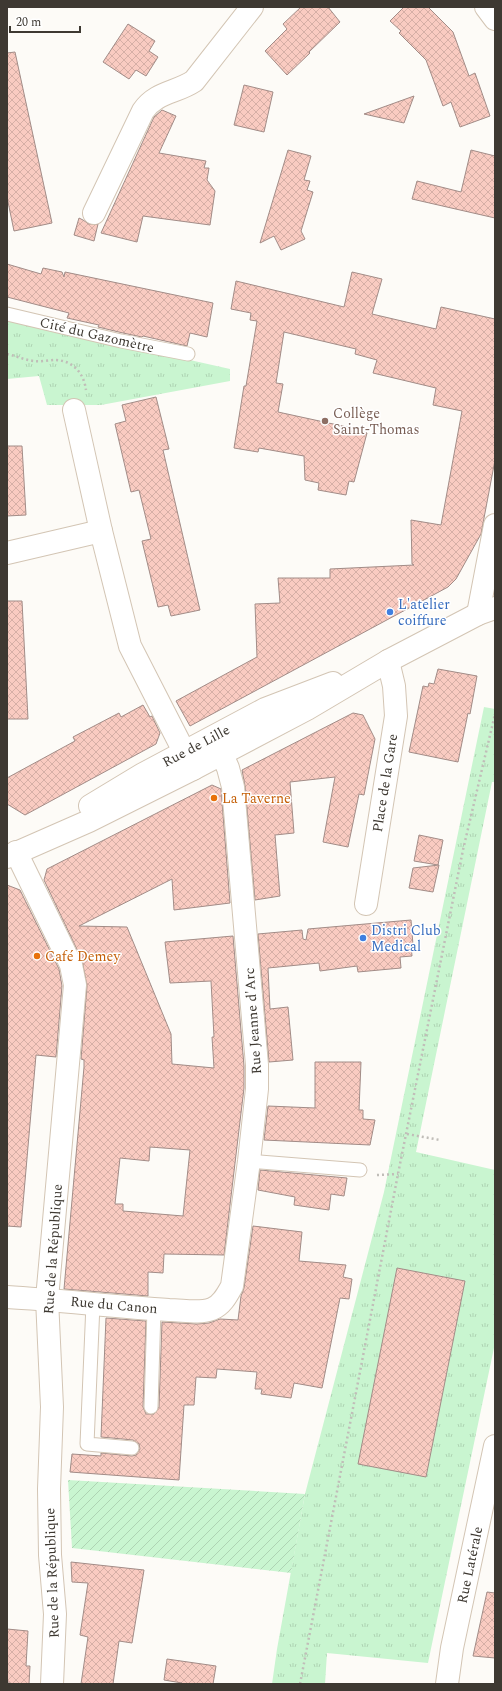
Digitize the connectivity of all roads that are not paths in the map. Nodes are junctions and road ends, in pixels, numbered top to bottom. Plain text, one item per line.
1 (252, 7) edge
2 (486, 7) edge
3 (495, 19) edge
4 (94, 213) dead end
5 (7, 314) edge
6 (188, 354) dead end
7 (74, 410) road end
8 (495, 525) edge
9 (101, 531) junction
10 (7, 553) edge
11 (495, 601) edge
12 (487, 611) edge
13 (388, 661) junction
14 (218, 745) junction
15 (189, 760) junction
16 (12, 854) edge
17 (366, 904) dead end
18 (249, 1161) junction
19 (360, 1170) dead end
20 (7, 1297) edge
21 (47, 1300) junction
22 (220, 1303) joint
23 (93, 1304) junction
24 (154, 1309) junction
25 (151, 1407) dead end
26 (495, 1446) edge
27 (132, 1448) dead end
28 (52, 1684) edge
29 (447, 1684) edge

1 - 4 street
2 - 3 street
5 - 6 lane, Cité du Gazomètre
7 - 9 street
8 - 12 street
9 - 10 street
9 - 15 street
11 - 12 street, Rue de Lille
12 - 13 street, Rue de Lille
13 - 14 street, Rue de Lille
13 - 17 street, Place de la Gare
14 - 15 street, Rue de Lille
14 - 18 street, Rue Jeanne d'Arc
15 - 16 street, Rue de Lille
16 - 21 street, Rue de la République
18 - 19 lane
18 - 22 street, Rue Jeanne d'Arc
20 - 21 street, Rue du Canon
21 - 23 street, Rue du Canon
21 - 28 street, Rue de la République
22 - 24 street, Rue du Canon
23 - 24 street, Rue du Canon
23 - 27 lane
24 - 25 lane
26 - 29 street, Rue Latérale

